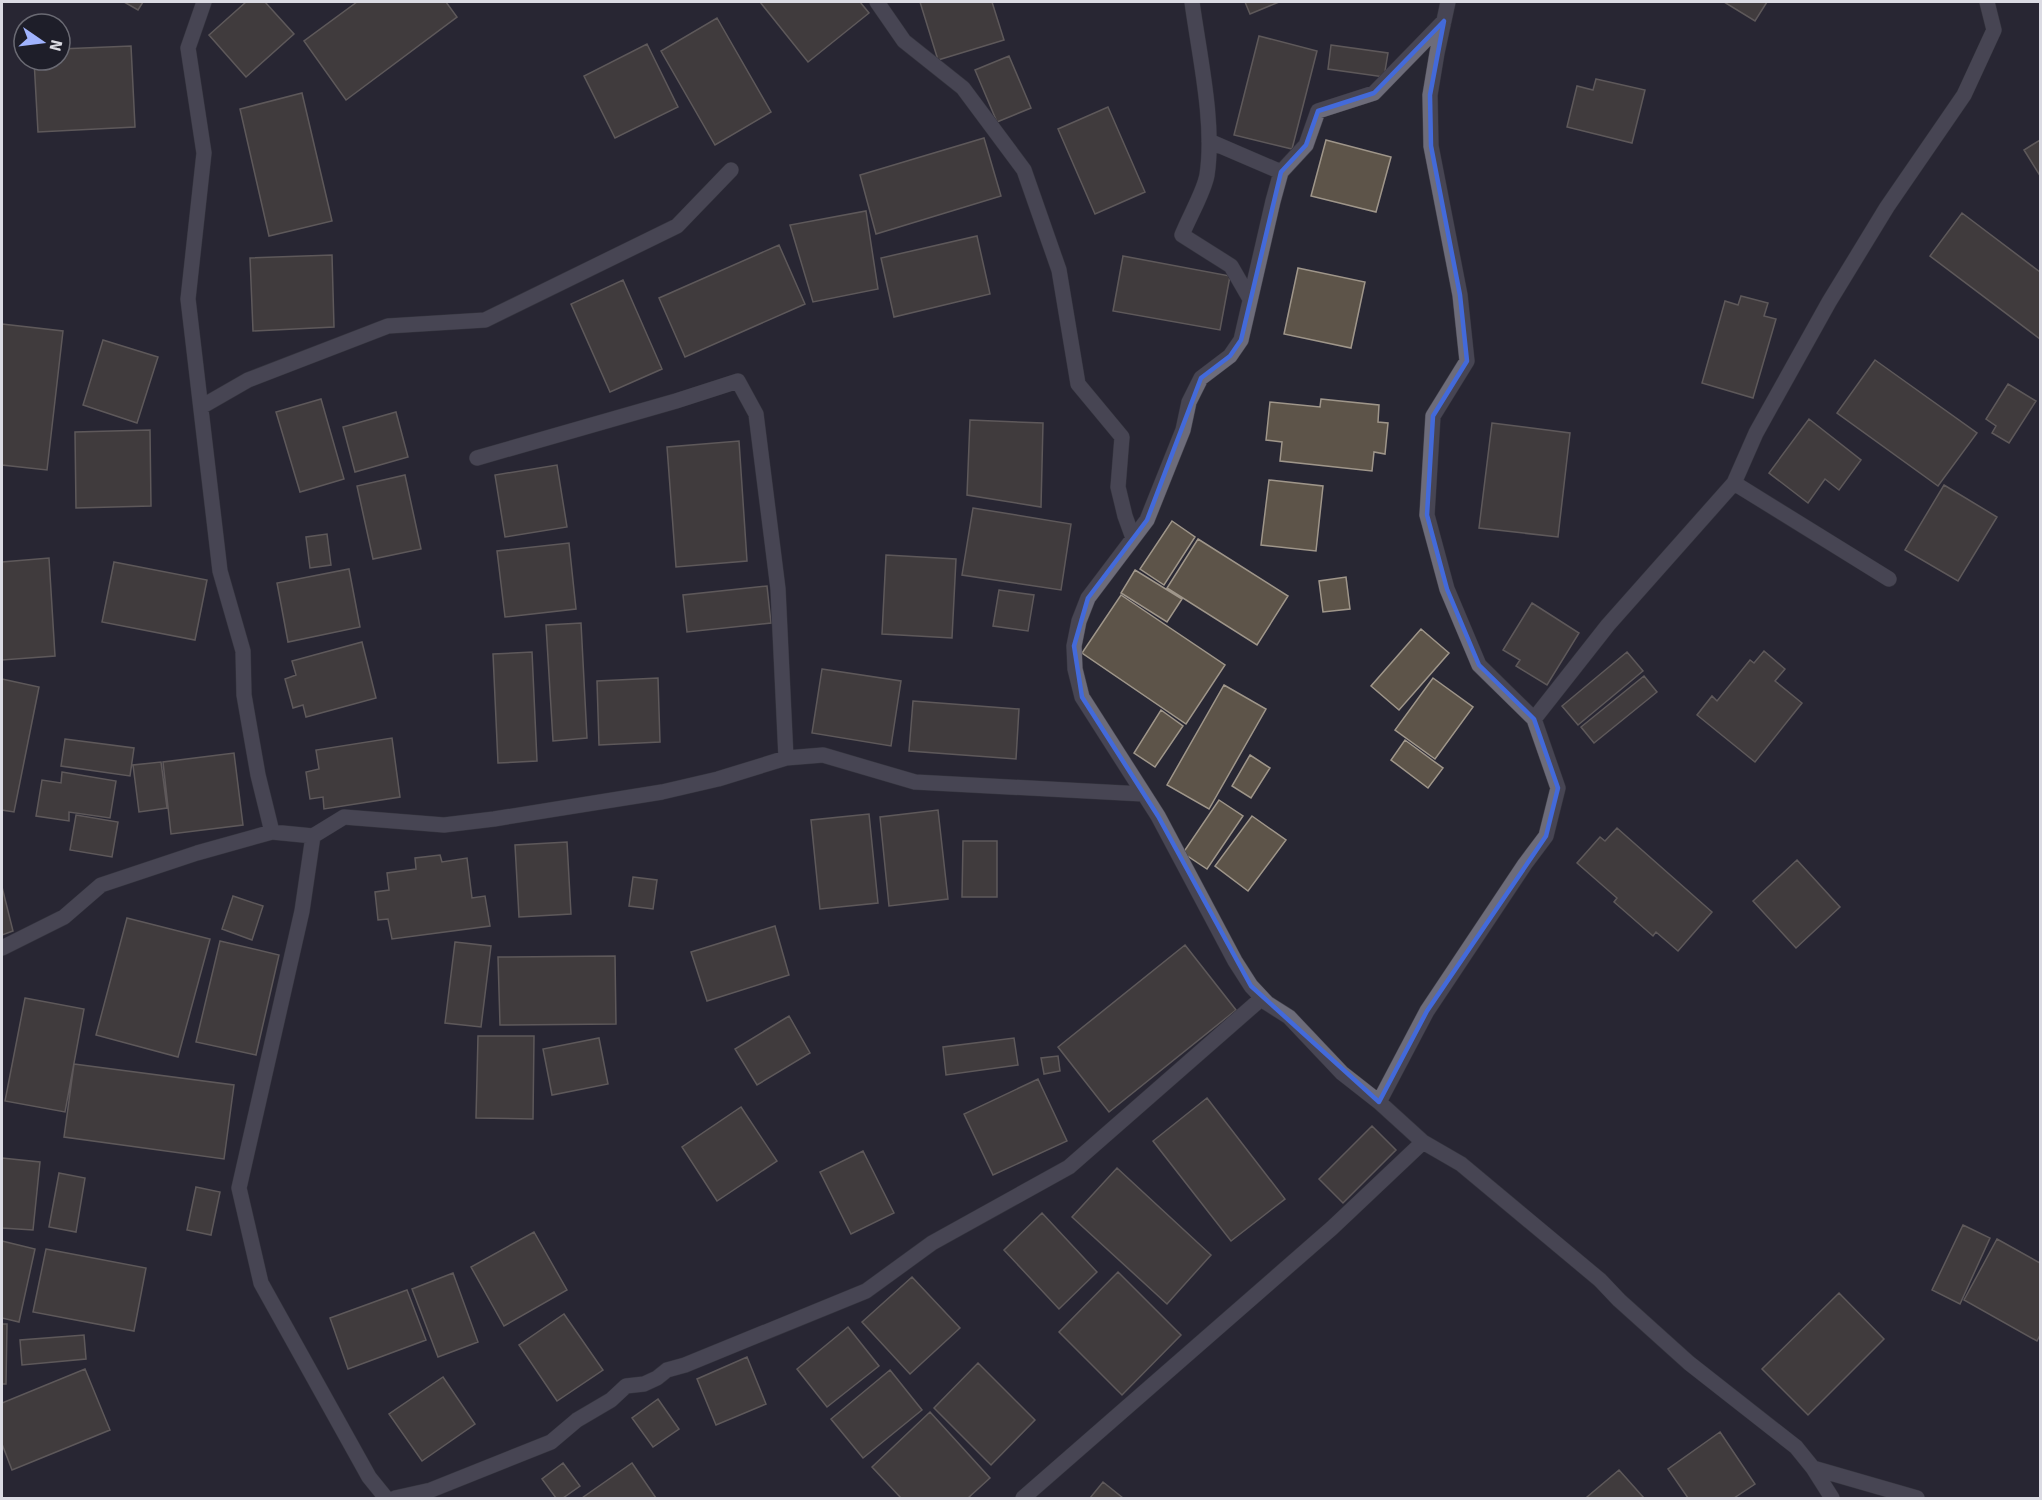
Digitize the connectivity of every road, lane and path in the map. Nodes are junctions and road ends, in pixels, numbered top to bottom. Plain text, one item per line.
1 (204, 2) edge
2 (877, 2) edge
3 (1192, 2) edge
4 (1448, 2) edge
5 (1987, 2) edge
6 (1444, 21) junction
7 (1209, 141) junction
8 (731, 170) dead end
9 (1281, 172) junction
10 (1250, 299) junction
11 (201, 407) junction
12 (477, 458) dead end
13 (1734, 483) junction
14 (1133, 538) junction
15 (1889, 579) dead end
16 (1534, 718) junction
17 (786, 758) junction
18 (1143, 794) junction
19 (272, 832) junction
20 (313, 836) junction
21 (2, 948) edge
22 (1262, 998) junction
23 (1379, 1102) junction
24 (1423, 1142) junction
25 (1814, 1468) junction
26 (386, 1498) edge
27 (395, 1498) edge
28 (1023, 1498) edge
29 (1832, 1498) edge
30 (1917, 1498) edge

1 - 11 street
2 - 14 street
3 - 7 street
4 - 6 street
5 - 13 street
6 - 9 street
6 - 16 street
7 - 9 street
7 - 10 street
8 - 11 street
9 - 10 street
10 - 14 street
11 - 19 street
12 - 17 street
13 - 15 street
13 - 16 street
14 - 18 street
16 - 23 street
17 - 18 street
17 - 20 street
18 - 22 street
19 - 20 street
19 - 21 street
20 - 26 street
22 - 23 street
22 - 27 street
23 - 24 street
24 - 25 street
24 - 28 street
25 - 29 street
25 - 30 street

